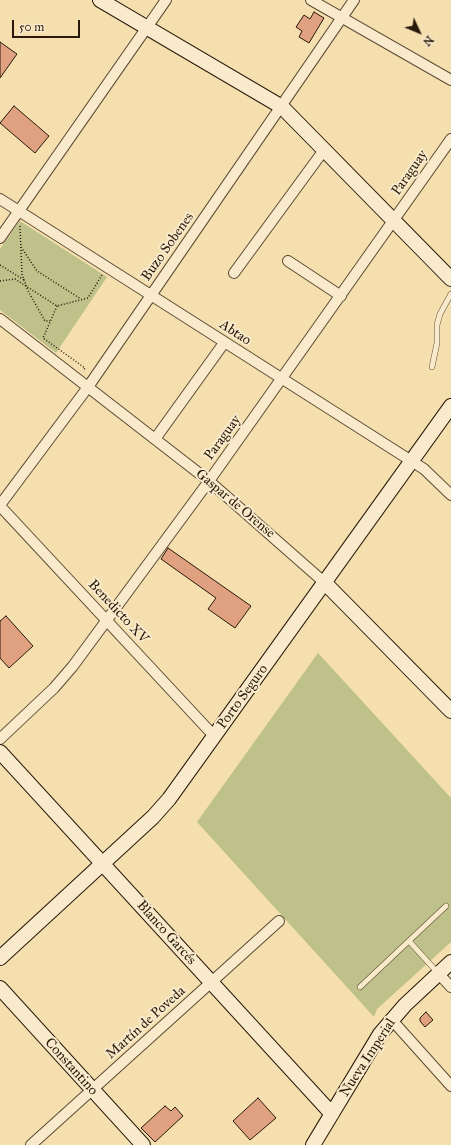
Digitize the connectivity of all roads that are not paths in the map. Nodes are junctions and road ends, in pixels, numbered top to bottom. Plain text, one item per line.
1 (100, 0) edge
2 (166, 0) edge
3 (311, 0) edge
4 (354, 0) edge
5 (343, 18) junction
6 (147, 27) junction
7 (451, 80) edge
8 (282, 107) junction
9 (451, 139) edge
10 (324, 150) junction
11 (0, 199) edge
12 (17, 214) junction
13 (394, 220) junction
14 (0, 238) edge
15 (288, 261) dead end
16 (234, 273) dead end
17 (451, 279) edge
18 (451, 294) edge
19 (151, 296) junction
20 (341, 296) junction
21 (0, 319) edge
22 (224, 343) junction
23 (432, 367) dead end
24 (281, 380) junction
25 (88, 387) junction
26 (451, 406) edge
27 (156, 439) junction
28 (412, 462) junction
29 (209, 481) junction
30 (451, 495) edge
31 (0, 506) edge
32 (325, 583) junction
33 (107, 621) junction
34 (451, 711) edge
35 (215, 737) junction
36 (0, 738) edge
37 (0, 752) edge
38 (103, 864) junction
39 (446, 906) dead end
40 (279, 920) dead end
41 (409, 941) junction
42 (0, 958) edge
43 (451, 962) edge
44 (439, 974) junction
45 (211, 982) junction
46 (360, 987) dead end
47 (451, 987) edge
48 (0, 988) edge
49 (391, 1019) junction
50 (451, 1086) edge
51 (92, 1090) junction
52 (332, 1114) junction
53 (31, 1145) edge
54 (143, 1145) edge
55 (314, 1145) edge

1 - 6 street
2 - 6 street
3 - 5 street
4 - 5 street, Buzo Sobenes
5 - 7 street
5 - 8 street, Buzo Sobenes
6 - 8 street
6 - 12 street
8 - 10 street
8 - 19 street, Buzo Sobenes
9 - 13 street, Paraguay
10 - 13 street
10 - 16 street
11 - 12 street, Abtao
12 - 14 street
12 - 19 street, Abtao
13 - 17 street
13 - 20 street, Paraguay
15 - 20 street
18 - 23 lane
19 - 22 street, Abtao
19 - 25 street, Buzo Sobenes
20 - 24 street, Paraguay
21 - 25 street, Gaspar de Orense
22 - 24 street, Abtao
22 - 27 street
24 - 28 street, Abtao
24 - 29 street, Paraguay
25 - 27 street, Gaspar de Orense
25 - 31 street, Buzo Sobenes
26 - 28 street, Porto Seguro
27 - 29 street, Gaspar de Orense
28 - 30 street, Abtao
28 - 32 street, Porto Seguro
29 - 32 street, Gaspar de Orense
29 - 33 street, Paraguay
31 - 33 street, Benedicto XV
32 - 34 street, Gaspar de Orense
32 - 35 street, Porto Seguro
33 - 35 street, Benedicto XV
33 - 36 street, Paraguay
35 - 38 street, Porto Seguro
37 - 38 street, Blanco Garcés
38 - 42 street, Porto Seguro
38 - 45 street, Blanco Garcés
39 - 41 lane
40 - 45 street, Martín de Poveda
41 - 44 lane
41 - 46 lane
43 - 44 street, Nueva Imperial
44 - 47 street
44 - 49 street, Nueva Imperial
45 - 51 street, Martín de Poveda
45 - 52 street, Blanco Garcés
48 - 51 street, Constantino
49 - 50 street
49 - 52 street, Nueva Imperial
51 - 53 street, Martín de Poveda
51 - 54 street, Constantino
52 - 55 street, Nueva Imperial

